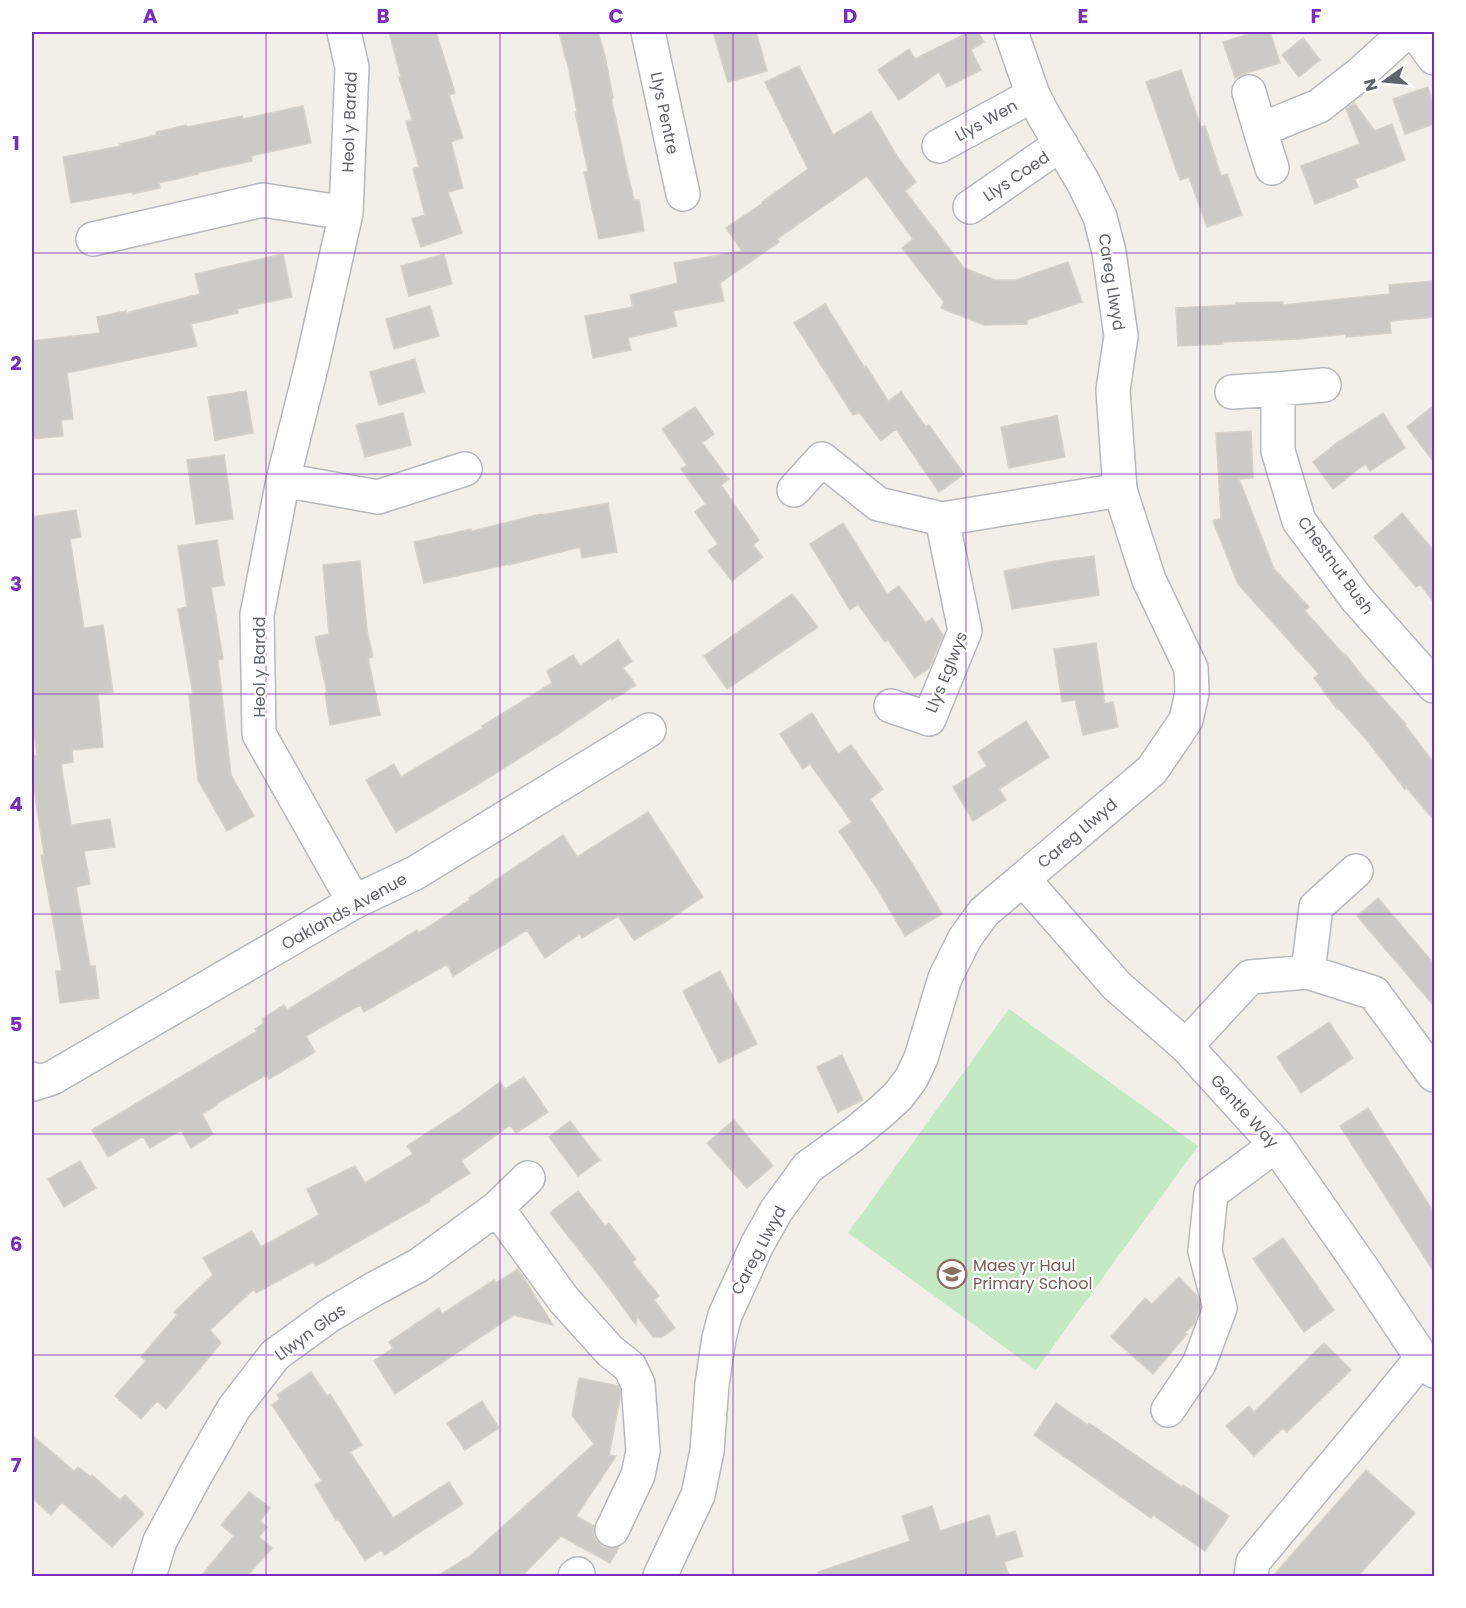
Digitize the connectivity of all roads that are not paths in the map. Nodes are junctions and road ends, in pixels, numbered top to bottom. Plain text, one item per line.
1 (344, 32) edge
2 (648, 32) edge
3 (1011, 32) edge
4 (1406, 32) edge
5 (1415, 32) edge
6 (1434, 58) edge
7 (1249, 92) dead end
8 (1033, 95) junction
9 (1260, 130) junction
10 (1061, 144) junction
11 (939, 146) dead end
12 (1272, 168) dead end
13 (683, 194) dead end
14 (970, 207) dead end
15 (346, 213) junction
16 (93, 239) dead end
17 (1324, 385) dead end
18 (1278, 389) junction
19 (1232, 392) dead end
20 (465, 469) dead end
21 (283, 480) junction
22 (794, 490) dead end
23 (1120, 490) junction
24 (942, 519) junction
25 (1434, 686) edge
26 (891, 706) dead end
27 (649, 730) dead end
28 (1356, 871) dead end
29 (1023, 879) junction
30 (354, 902) junction
31 (1308, 972) junction
32 (1186, 1046) junction
33 (1434, 1075) edge
34 (32, 1084) edge
35 (1276, 1145) junction
36 (528, 1178) dead end
37 (497, 1208) junction
38 (1428, 1364) edge
39 (1168, 1410) dead end
40 (612, 1530) dead end
41 (149, 1576) edge
42 (660, 1576) edge
43 (1251, 1576) edge

1 - 15 street, Heol y Bardd
2 - 13 street, Llys Pentre
3 - 8 street, Careg Llwyd
4 - 9 street
5 - 6 street
7 - 9 street
8 - 10 street, Careg Llwyd
8 - 11 street, Llys Wen
9 - 12 street
10 - 14 street, Llys Coed
10 - 23 street, Careg Llwyd
15 - 16 street
15 - 21 street, Heol y Bardd
17 - 18 street
18 - 19 street
18 - 25 street, Chestnut Bush
20 - 21 street
21 - 30 street, Heol y Bardd
22 - 24 street
23 - 24 street
23 - 29 street, Careg Llwyd
24 - 26 street, Llys Eglwys
27 - 30 street, Oaklands Avenue
28 - 31 street
29 - 32 street, Gentle Way
29 - 42 street, Careg Llwyd
30 - 34 street, Oaklands Avenue
31 - 32 street
31 - 33 street
32 - 35 street, Gentle Way
35 - 38 street, Gentle Way
35 - 39 street
36 - 37 street, Llwyn Glas
37 - 40 street
37 - 41 street, Llwyn Glas
38 - 43 street

